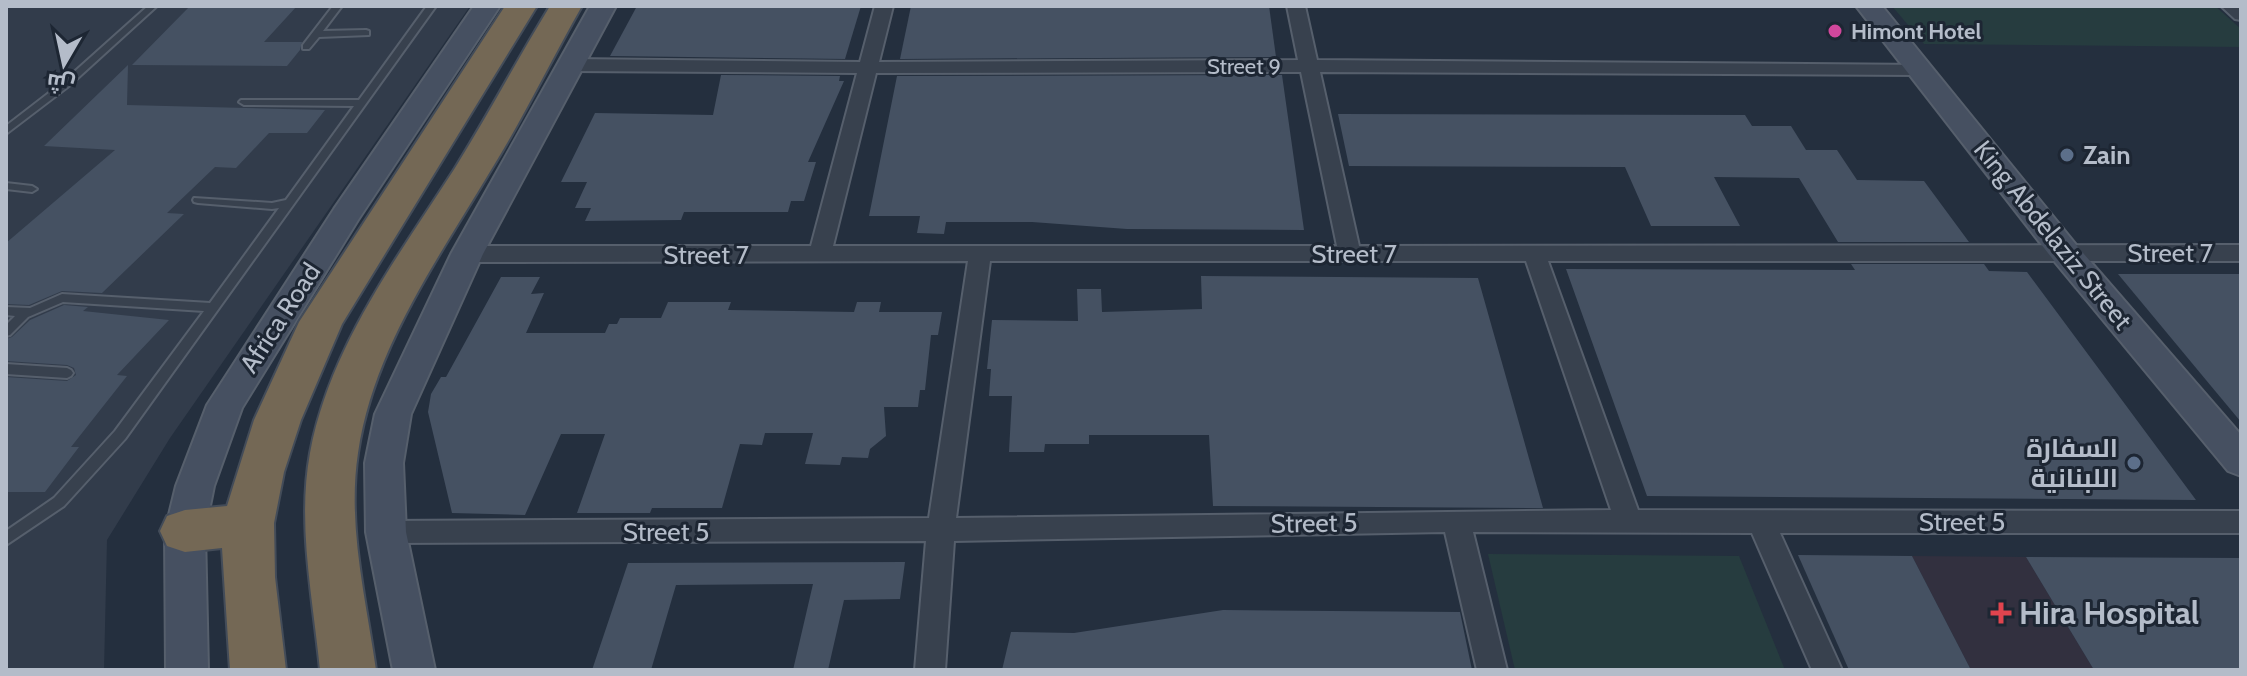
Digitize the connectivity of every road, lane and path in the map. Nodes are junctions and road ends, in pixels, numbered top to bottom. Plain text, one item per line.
1 (153, 6) edge
2 (338, 6) edge
3 (432, 6) edge
4 (487, 6) edge
5 (521, 6) edge
6 (566, 6) edge
7 (603, 6) edge
8 (884, 6) edge
9 (1296, 6) edge
10 (1869, 6) edge
11 (2230, 6) edge
12 (2241, 15) edge
13 (366, 33) dead end
14 (316, 34) junction
15 (306, 47) dead end
16 (570, 65) junction
17 (1311, 66) junction
18 (870, 67) junction
19 (1919, 69) junction
20 (244, 102) dead end
21 (360, 103) junction
22 (6, 131) edge
23 (6, 186) edge
24 (32, 189) dead end
25 (198, 200) dead end
26 (290, 202) junction
27 (1534, 253) junction
28 (2241, 253) edge
29 (467, 254) junction
30 (2066, 254) junction
31 (820, 255) junction
32 (980, 255) junction
33 (1350, 255) junction
34 (211, 307) junction
35 (6, 311) edge
36 (25, 313) junction
37 (6, 332) edge
38 (6, 369) edge
39 (67, 373) dead end
40 (2241, 461) edge
41 (1456, 521) junction
42 (1761, 521) junction
43 (1629, 522) junction
44 (2241, 522) edge
45 (249, 524) junction
46 (941, 529) junction
47 (185, 531) junction
48 (386, 532) junction
49 (6, 539) edge
50 (187, 670) edge
51 (258, 670) edge
52 (348, 670) edge
53 (414, 670) edge
54 (930, 670) edge
55 (1492, 670) edge
56 (1827, 670) edge

1 - 22 lane
2 - 14 lane
3 - 21 lane
4 - 47 street, Africa Road
5 - 45 highway, Africa Road
6 - 52 highway
7 - 16 street
8 - 18 street
9 - 17 street
10 - 19 street, King Abdelaziz Street
11 - 12 street
13 - 14 lane
14 - 15 lane
16 - 18 street, Street 9
16 - 29 street
17 - 18 street, Street 9
17 - 19 street, Street 9
17 - 33 street
18 - 31 street
19 - 30 street, King Abdelaziz Street
20 - 21 lane
21 - 26 lane
23 - 24 lane
25 - 26 lane
26 - 34 lane
27 - 30 street, Street 7
27 - 33 street, Street 7
27 - 43 street
28 - 30 street, Street 7
29 - 31 street, Street 7
29 - 48 street
30 - 40 street, King Abdelaziz Street
31 - 32 street, Street 7
32 - 33 street, Street 7
32 - 46 street
34 - 36 lane
34 - 49 lane
35 - 36 lane
36 - 37 lane
38 - 39 lane
41 - 43 street, Street 5
41 - 46 street, Street 5
41 - 55 street
42 - 43 street, Street 5
42 - 44 street, Street 5
42 - 56 street
45 - 47 highway
45 - 51 highway, Africa Road
46 - 48 street, Street 5
46 - 54 street
47 - 50 street, Africa Road
48 - 53 street

